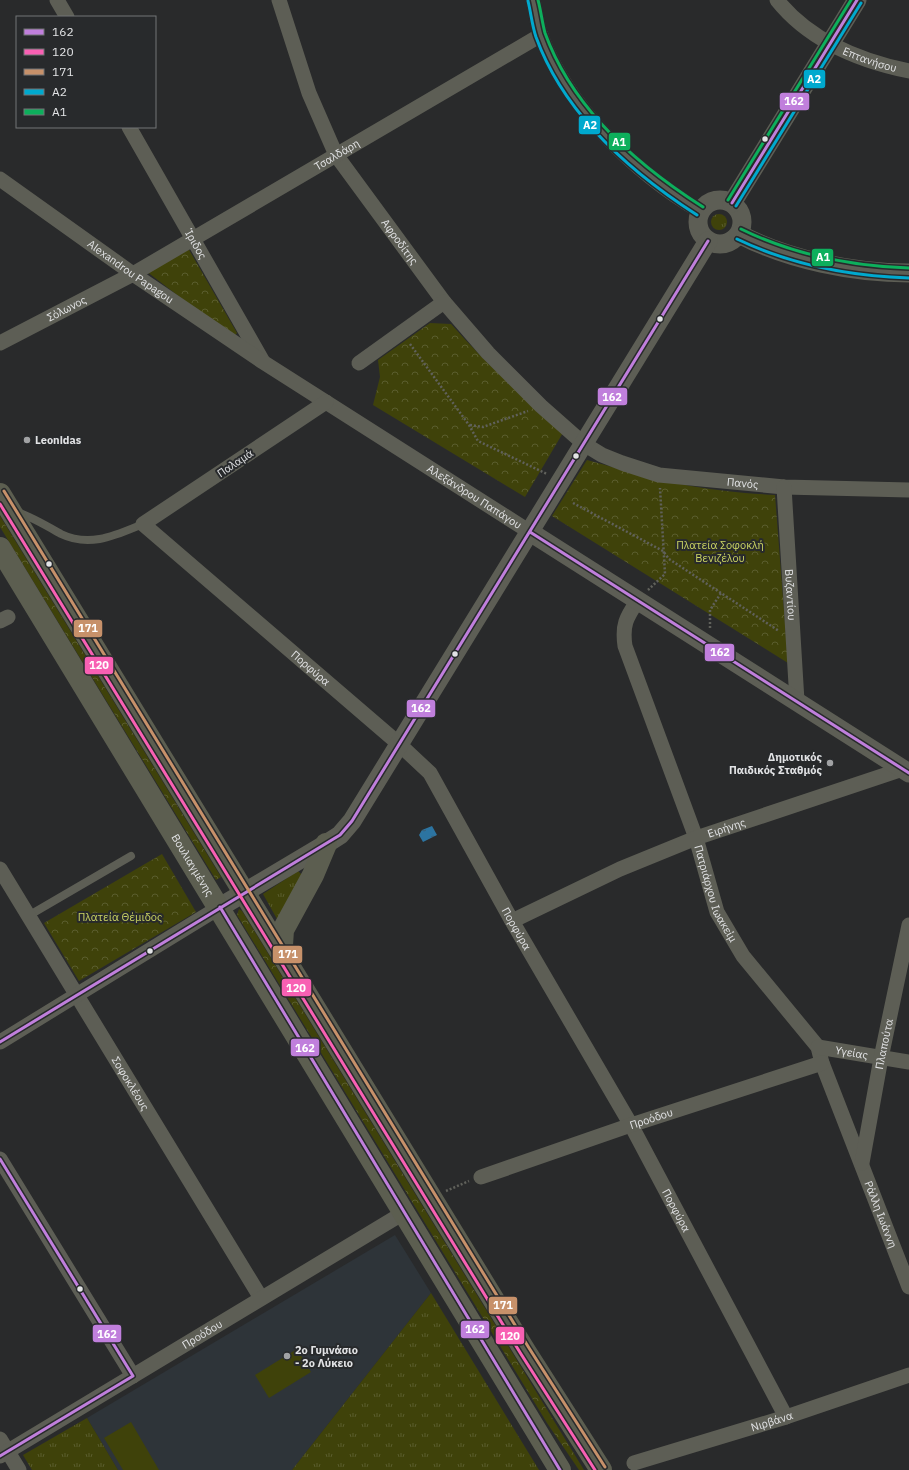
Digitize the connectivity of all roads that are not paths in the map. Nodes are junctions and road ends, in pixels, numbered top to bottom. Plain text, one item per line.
1 (57, 0) edge
2 (279, 0) edge
3 (533, 0) edge
4 (777, 0) edge
5 (857, 0) edge
6 (65, 16) edge
7 (541, 35) junction
8 (830, 44) junction
9 (909, 71) edge
10 (130, 128) edge
11 (336, 155) junction
12 (0, 179) edge
13 (732, 203) junction
14 (700, 211) junction
15 (739, 234) junction
16 (193, 239) junction
17 (708, 241) junction
18 (909, 273) edge
19 (132, 274) junction
20 (444, 302) junction
21 (0, 343) edge
22 (263, 362) junction
23 (358, 363) dead end
24 (326, 402) junction
25 (584, 444) junction
26 (784, 487) junction
27 (909, 490) edge
28 (5, 502) edge
29 (143, 524) junction
30 (530, 532) junction
31 (0, 548) edge
32 (638, 600) junction
33 (797, 701) junction
34 (399, 744) junction
35 (906, 771) edge
36 (696, 838) junction
37 (326, 844) junction
38 (131, 856) dead end
39 (0, 869) edge
40 (244, 893) junction
41 (220, 907) junction
42 (28, 916) junction
43 (512, 920) junction
44 (909, 925) edge
45 (286, 962) junction
46 (76, 995) junction
47 (0, 1042) edge
48 (818, 1047) junction
49 (881, 1058) junction
50 (909, 1062) edge
51 (822, 1063) junction
52 (631, 1124) junction
53 (0, 1158) edge
54 (861, 1164) junction
55 (481, 1177) road end
56 (404, 1212) junction
57 (909, 1287) edge
58 (261, 1298) junction
59 (909, 1375) edge
60 (133, 1376) junction
61 (786, 1417) junction
62 (0, 1439) edge
63 (4, 1454) edge
64 (634, 1463) dead end
65 (19, 1470) edge
66 (560, 1470) edge
67 (601, 1470) edge

1 - 6 street
2 - 11 street, Αφροδίτης
3 - 7 street
4 - 8 street, Επτανήσου
5 - 8 street
7 - 11 street, Τσαλδάρη
7 - 14 street
8 - 9 street, Επτανήσου
8 - 13 street
10 - 16 street, Ίριδος
11 - 16 street, Τσαλδάρη
11 - 20 street, Αφροδίτης
12 - 19 street, Alexandrou Papagou
13 - 14 street
13 - 15 street
14 - 17 street
15 - 17 street
15 - 18 street
16 - 19 street, Τσαλδάρη
16 - 22 street, Ίριδος
17 - 25 street
19 - 21 street, Σόλωνος
19 - 22 street, Alexandrou Papagou
20 - 23 street
20 - 25 street, Αφροδίτης
22 - 24 street, Αλεξάνδρου Παπάγου
24 - 29 street, Παλαμά
24 - 30 street, Αλεξάνδρου Παπάγου
25 - 26 street, Πανός
25 - 30 street
26 - 27 street, Πανός
26 - 33 street, Βυζαντίου
28 - 29 lane
28 - 40 main road
29 - 34 street, Πορφύρα
30 - 32 street, Αλεξάνδρου Παπάγου
30 - 34 street
31 - 41 main road, Βουλιαγμένης
32 - 33 street, Αλεξάνδρου Παπάγου
32 - 36 street, Πατριάρχου Ιωακείμ
33 - 35 street, Αλεξάνδρου Παπάγου
34 - 37 street
34 - 43 street, Πορφύρα
35 - 36 street, Ειρήνης
36 - 43 street, Ειρήνης
36 - 48 street, Πατριάρχου Ιωακείμ
37 - 40 street
37 - 45 main road
38 - 42 lane
39 - 42 street, Σοφοκλέους
40 - 41 street
40 - 45 main road
41 - 46 street
41 - 56 main road, Βουλιαγμένης
42 - 46 street, Σοφοκλέους
43 - 52 street, Πορφύρα
44 - 49 street, Πλαπούτα
45 - 67 main road
46 - 47 street
46 - 58 street, Σοφοκλέους
48 - 49 street, Υγείας
48 - 51 street, Πατριάρχου Ιωακείμ
49 - 50 street, Υγείας
49 - 54 street, Πλαπούτα
51 - 52 street, Προόδου
51 - 54 street, Πατριάρχου Ιωακείμ
52 - 55 street, Προόδου
52 - 61 street, Πορφύρα
53 - 60 street
54 - 57 street, Ράλλη Ιωάννη
56 - 58 street, Προόδου
56 - 66 main road, Βουλιαγμένης
58 - 60 street, Προόδου
59 - 61 street, Νιρβάνα
60 - 63 street, Προόδου
61 - 64 street, Νιρβάνα
62 - 63 street
63 - 65 street

